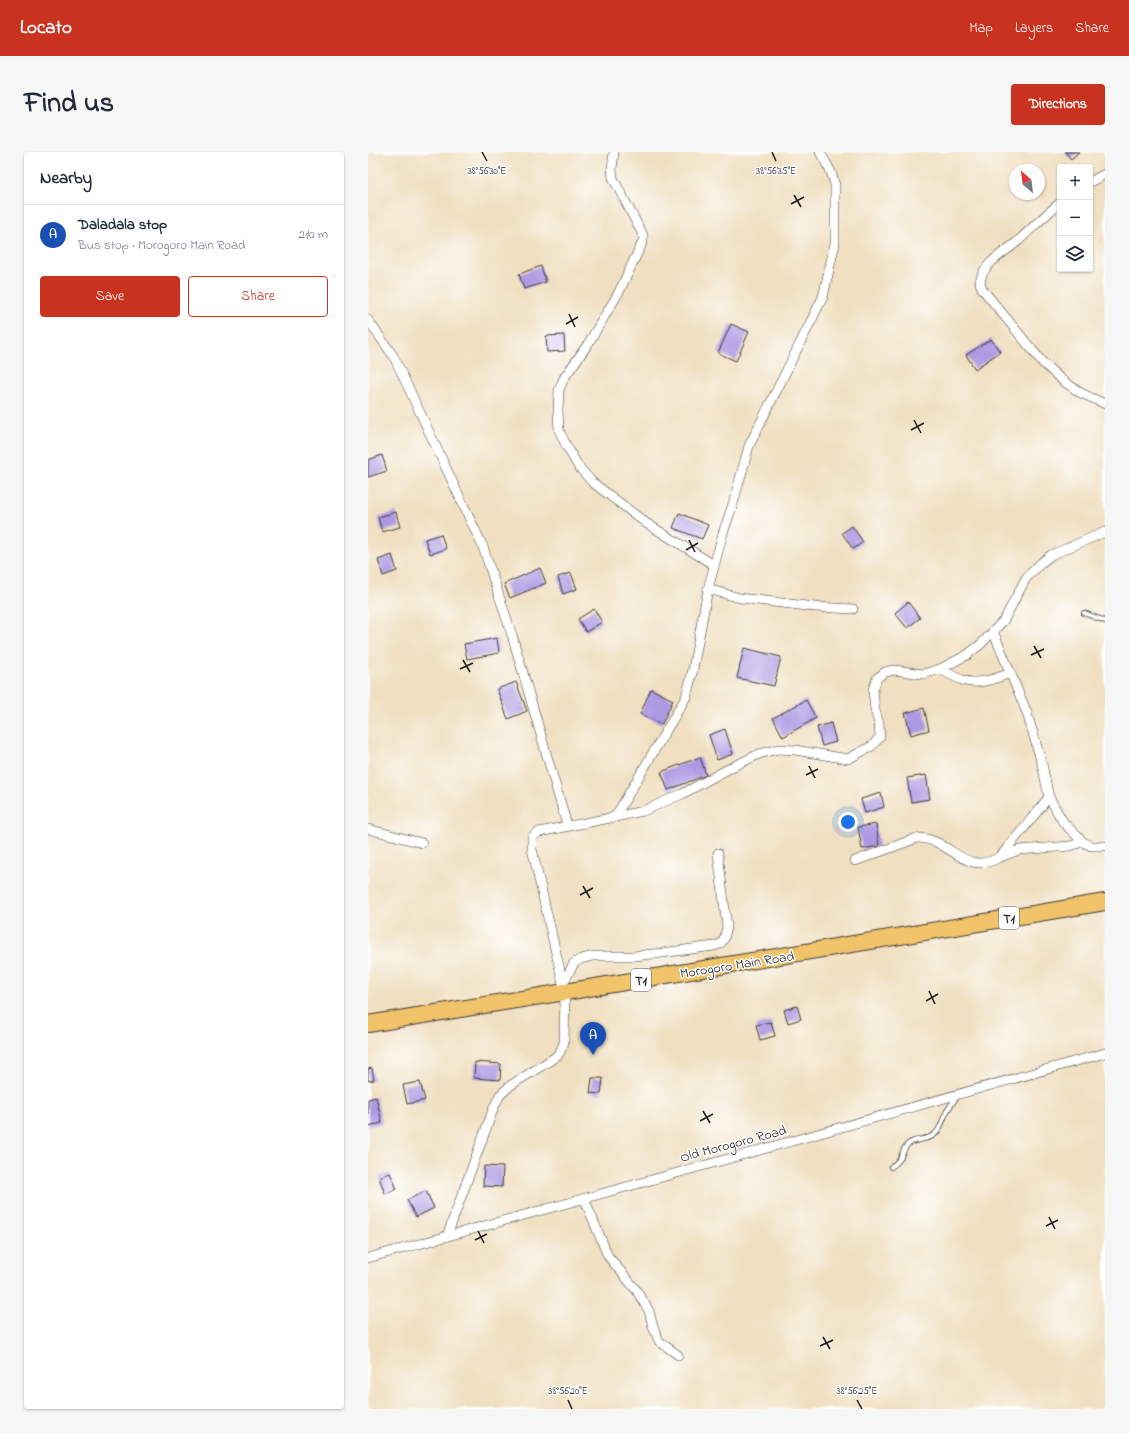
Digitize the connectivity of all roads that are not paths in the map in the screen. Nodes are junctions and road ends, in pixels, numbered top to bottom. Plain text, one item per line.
1 (614, 152) edge
2 (820, 152) edge
3 (1105, 174) edge
4 (1093, 180) edge
5 (1057, 205) edge
6 (368, 320) edge
7 (1105, 404) edge
8 (1105, 532) edge
9 (714, 565) junction
10 (708, 589) junction
11 (853, 609) dead end
12 (1084, 613) dead end
13 (1105, 622) edge
14 (993, 631) junction
15 (940, 669) junction
16 (1012, 673) junction
17 (1049, 797) junction
18 (616, 817) junction
19 (567, 825) junction
20 (368, 829) edge
21 (1083, 842) junction
22 (422, 843) dead end
23 (1105, 846) edge
24 (718, 853) dead end
25 (1000, 857) junction
26 (855, 861) dead end
27 (1105, 902) edge
28 (564, 988) junction
29 (368, 1024) edge
30 (1105, 1053) edge
31 (959, 1093) junction
32 (891, 1167) dead end
33 (584, 1198) junction
34 (447, 1236) junction
35 (368, 1258) edge
36 (678, 1355) dead end

1 - 9 street
2 - 9 street
3 - 4 street
5 - 7 street
6 - 19 street
8 - 14 street
9 - 10 street
10 - 11 street
10 - 18 street
12 - 13 lane
14 - 15 street
14 - 16 street
15 - 16 street
15 - 18 street
16 - 17 street
17 - 21 street
17 - 25 street
18 - 19 street
19 - 28 street
20 - 22 street
21 - 23 street
21 - 25 street
24 - 28 street
25 - 26 street
27 - 28 highway, Morogoro Main Road / T1
28 - 29 highway, Morogoro Main Road / T1
28 - 34 street
30 - 31 street, Old Morogoro Road
31 - 32 lane
31 - 33 street, Old Morogoro Road
33 - 34 street, Old Morogoro Road
33 - 36 street
34 - 35 street, Old Morogoro Road

